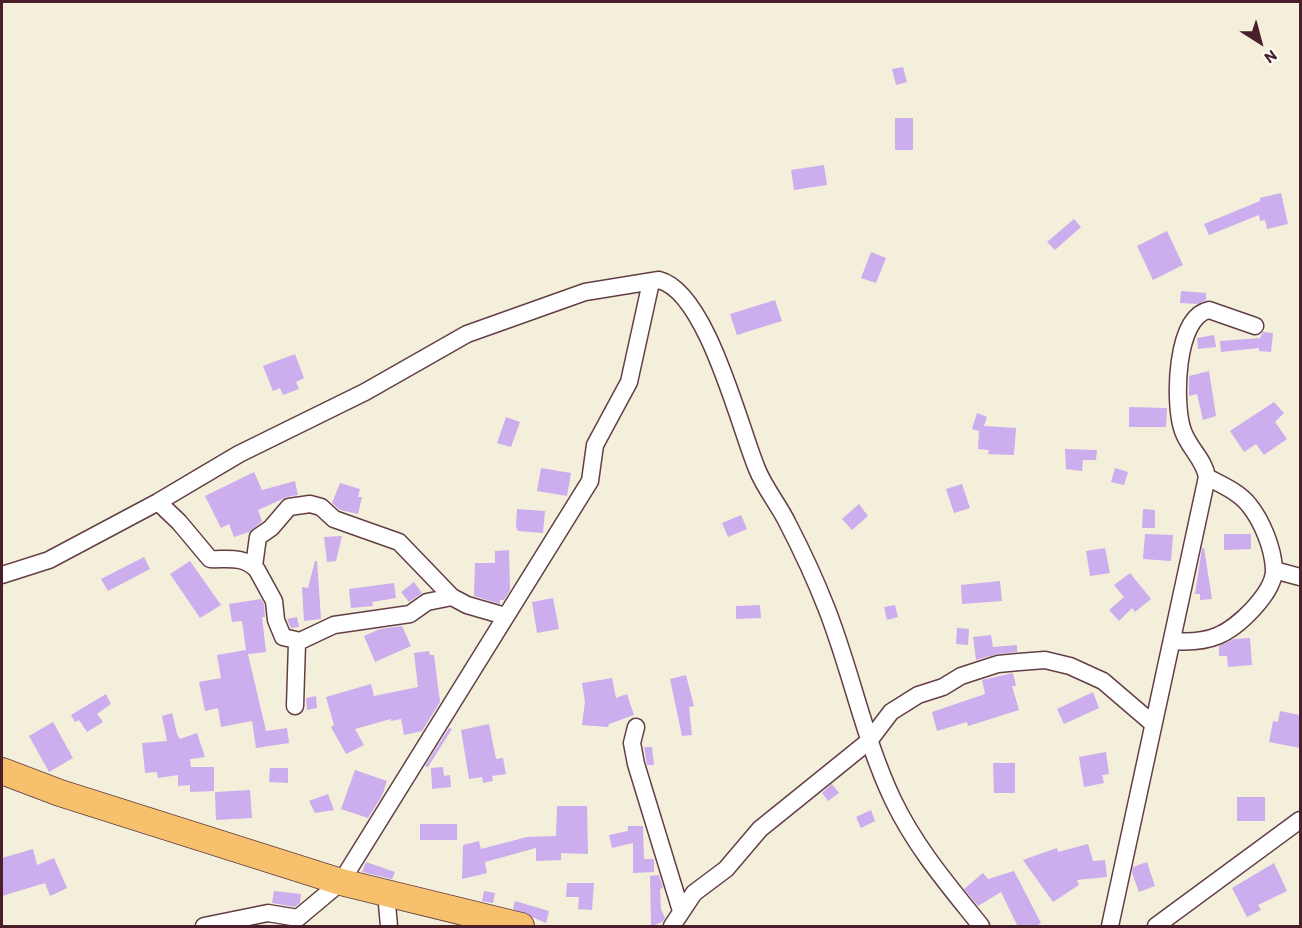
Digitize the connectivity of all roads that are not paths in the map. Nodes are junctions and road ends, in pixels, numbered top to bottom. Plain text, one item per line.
1 (651, 282) junction
2 (1255, 326) dead end
3 (1207, 477) junction
4 (158, 502) junction
5 (254, 566) junction
6 (1274, 570) junction
7 (2, 575) edge
8 (1300, 577) edge
9 (452, 597) junction
10 (505, 616) junction
11 (300, 641) junction
12 (1172, 641) junction
13 (295, 706) dead end
14 (1152, 723) junction
15 (636, 727) dead end
16 (869, 741) junction
17 (2, 771) edge
18 (1300, 820) edge
19 (341, 882) junction
20 (386, 893) junction
21 (681, 911) junction
22 (204, 927) edge
23 (389, 927) edge
24 (520, 927) edge
25 (672, 927) edge
26 (981, 927) edge
27 (1110, 927) edge
28 (1156, 927) edge

1 - 4 street
1 - 10 street
1 - 16 street
2 - 3 street
3 - 6 street
3 - 12 street
4 - 5 street
4 - 7 street
5 - 9 street
5 - 11 street
6 - 8 street
6 - 12 street
9 - 10 street
9 - 11 street
10 - 19 street
11 - 13 street
12 - 14 street
14 - 16 street
14 - 27 street
15 - 21 street
16 - 21 street
16 - 26 street
17 - 19 main road
18 - 28 street
19 - 20 main road
19 - 22 street
20 - 23 street
20 - 24 main road
21 - 25 street

